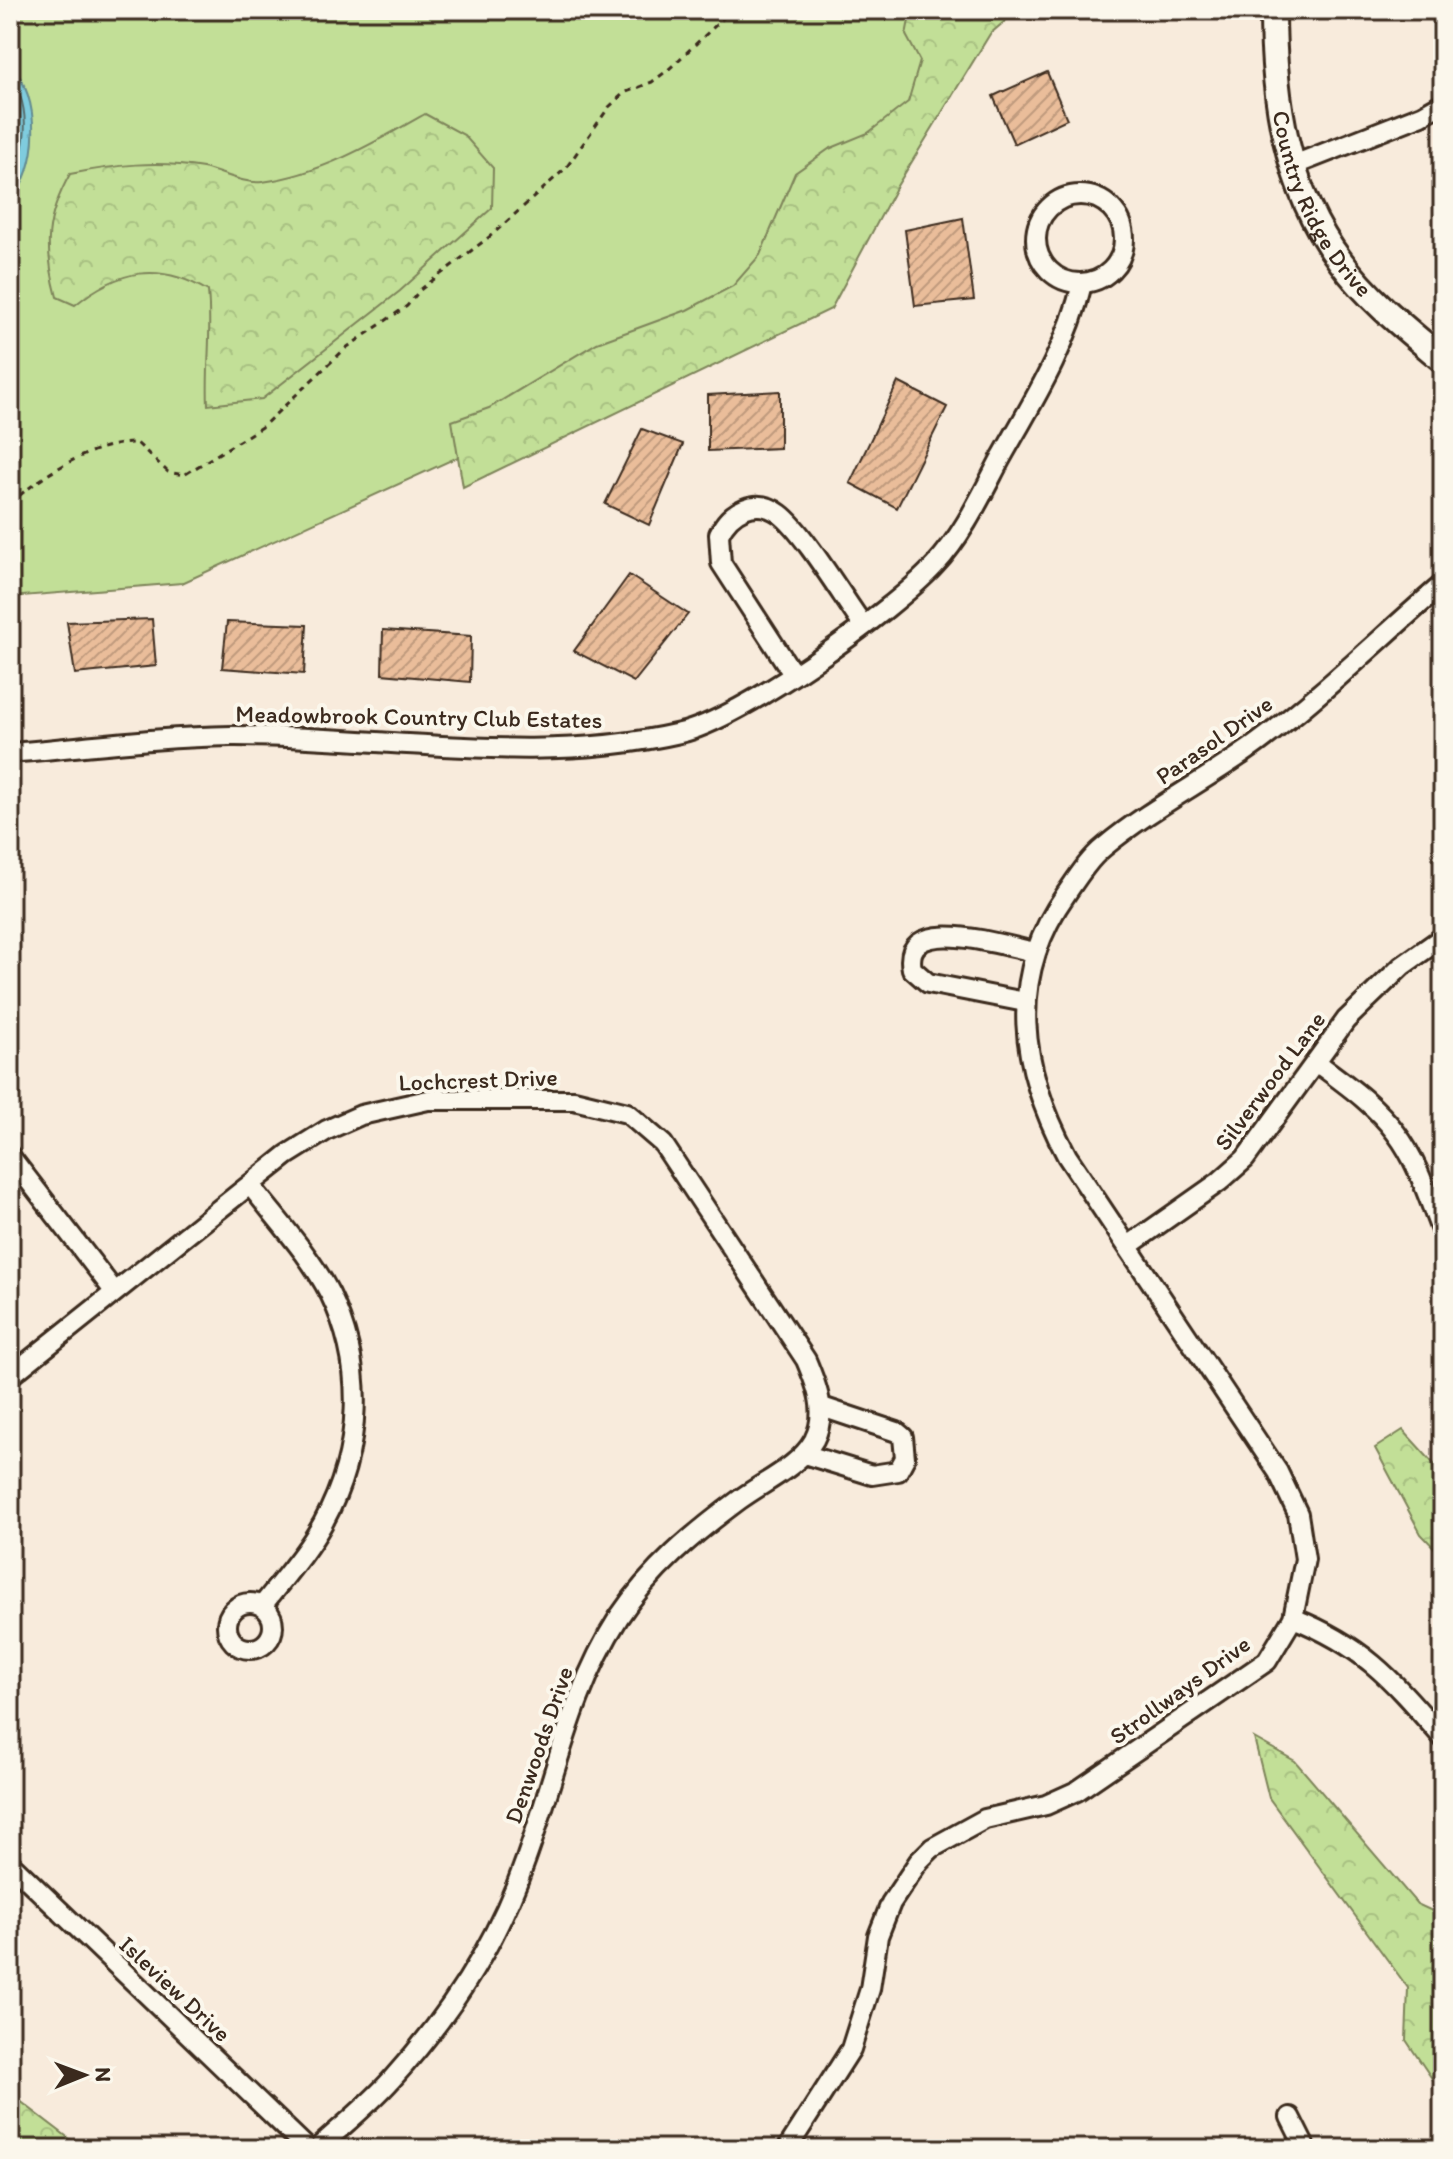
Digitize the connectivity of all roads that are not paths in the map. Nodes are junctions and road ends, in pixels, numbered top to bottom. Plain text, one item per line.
1 (1273, 10) edge
2 (1443, 103) edge
3 (1294, 165) junction
4 (1082, 284) junction
5 (1443, 360) edge
6 (1443, 584) edge
7 (863, 625) junction
8 (793, 674) junction
9 (10, 753) edge
10 (1443, 937) edge
11 (1035, 952) junction
12 (1025, 1002) junction
13 (1316, 1062) junction
14 (10, 1156) edge
15 (251, 1186) junction
16 (1443, 1235) edge
17 (1128, 1246) junction
18 (114, 1291) junction
19 (10, 1376) edge
20 (822, 1407) junction
21 (804, 1454) junction
22 (262, 1606) dead end
23 (1293, 1618) junction
24 (1443, 1738) edge
25 (10, 1863) edge
26 (1290, 2117) dead end
27 (308, 2149) edge
28 (317, 2149) edge
29 (787, 2149) edge
30 (1306, 2149) edge

1 - 3 street, Country Ridge Drive
2 - 3 street
3 - 5 street, Country Ridge Drive
4 - 4 street
4 - 7 street, Meadowbrook Country Club Estates
6 - 11 street, Parasol Drive
7 - 8 street, Meadowbrook Country Club Estates
7 - 8 street
8 - 9 street, Meadowbrook Country Club Estates
10 - 13 street, Silverwood Lane
11 - 12 street, Parasol Drive
11 - 12 street
12 - 17 street, Strollways Drive
13 - 16 street
13 - 17 street, Silverwood Lane
14 - 18 street
15 - 18 street, Lochcrest Drive
15 - 20 street, Lochcrest Drive
15 - 22 street
17 - 23 street, Strollways Drive
18 - 19 street, Lochcrest Drive
20 - 21 street
20 - 21 street
21 - 28 street, Denwoods Drive
23 - 24 street
23 - 29 street, Strollways Drive
25 - 27 street, Isleview Drive
26 - 30 street

